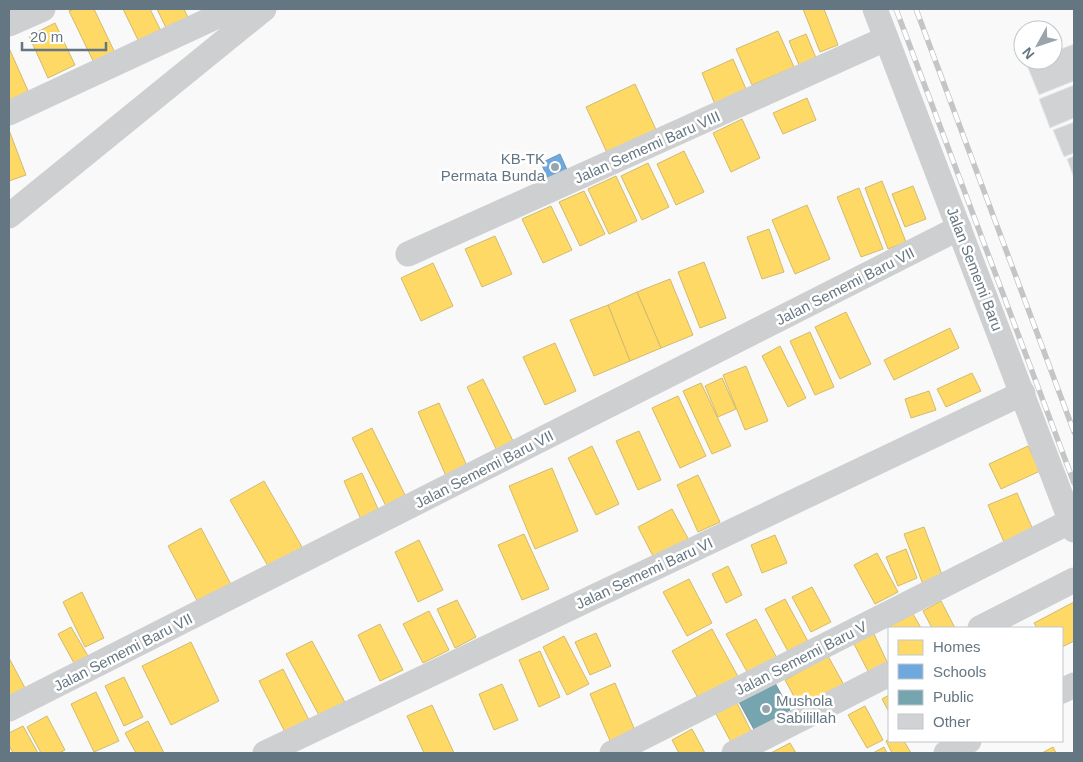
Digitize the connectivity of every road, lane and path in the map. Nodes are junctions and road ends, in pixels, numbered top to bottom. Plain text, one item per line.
1 (43, 9) edge
2 (233, 9) edge
3 (264, 9) edge
4 (875, 9) edge
5 (9, 24) edge
6 (886, 39) junction
7 (9, 114) edge
8 (9, 216) edge
9 (959, 228) junction
10 (408, 254) dead end
11 (1023, 393) junction
12 (1073, 526) edge
13 (1074, 580) edge
14 (982, 627) edge
15 (888, 675) edge
16 (9, 709) edge
17 (967, 742) edge
18 (265, 753) edge
19 (612, 753) edge
20 (734, 753) edge
21 (946, 753) edge

1 - 5 street
2 - 7 street
3 - 8 street
4 - 6 street, Jalan Sememi Baru
6 - 9 street, Jalan Sememi Baru
6 - 10 street, Jalan Sememi Baru VIII
9 - 11 street, Jalan Sememi Baru
9 - 16 street, Jalan Sememi Baru VII
11 - 12 street, Jalan Sememi Baru
11 - 18 street, Jalan Sememi Baru VI
12 - 19 street, Jalan Sememi Baru V
13 - 14 street
15 - 20 street
17 - 21 street

